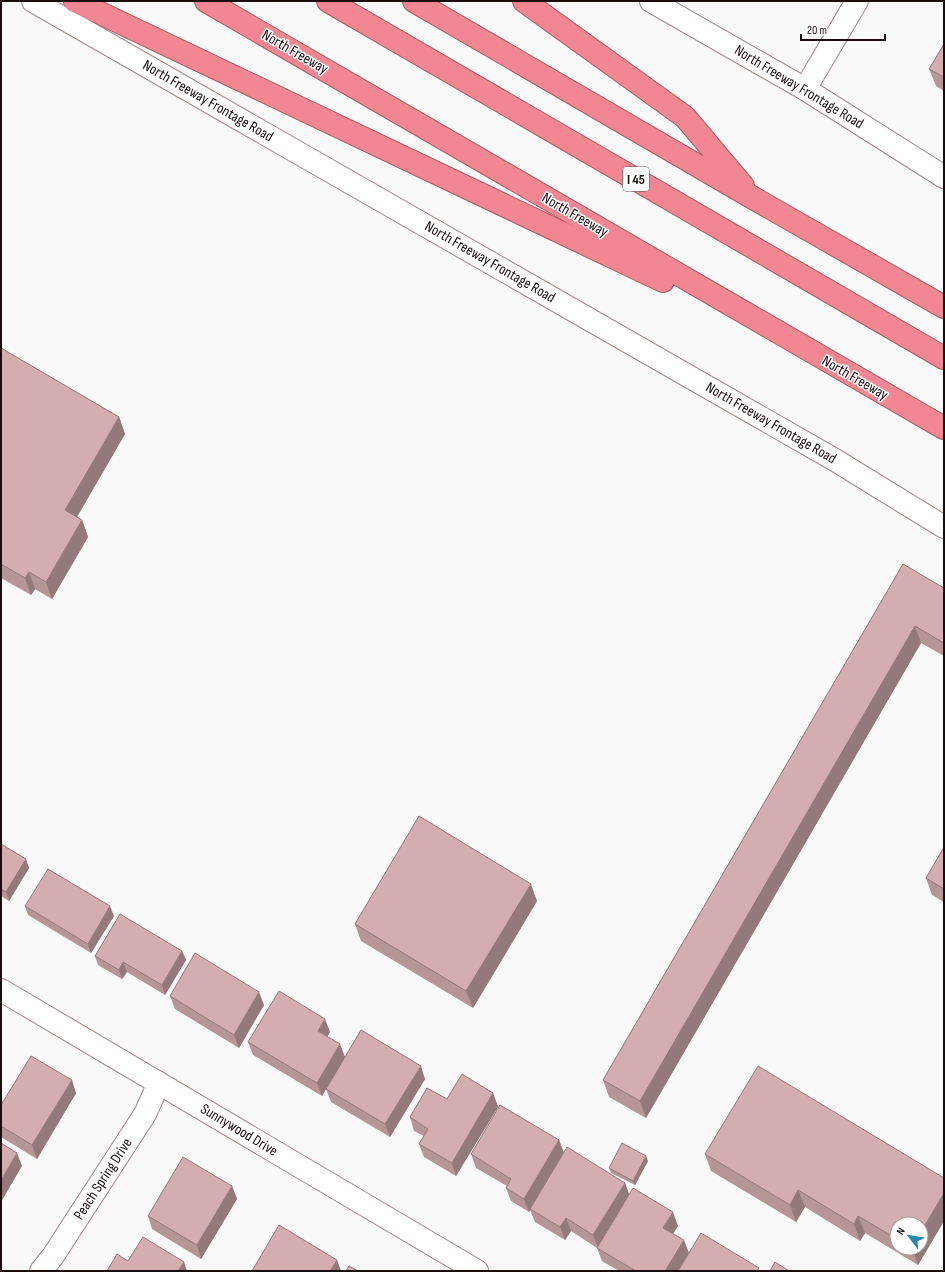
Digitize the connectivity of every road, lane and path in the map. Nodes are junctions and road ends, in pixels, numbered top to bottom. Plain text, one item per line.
1 (33, 1) edge
2 (75, 1) edge
3 (206, 1) edge
4 (328, 1) edge
5 (414, 1) edge
6 (524, 1) edge
7 (651, 1) edge
8 (857, 1) edge
9 (805, 89) junction
10 (944, 177) edge
11 (755, 199) junction
12 (944, 307) edge
13 (807, 350) junction
14 (944, 358) edge
15 (944, 428) edge
16 (944, 528) edge
17 (1, 990) edge
18 (159, 1083) junction
19 (41, 1271) edge
20 (477, 1271) edge

1 - 16 main road, North Freeway Frontage Road
2 - 13 highway
3 - 13 highway, North Freeway
4 - 14 highway, I 45
5 - 11 highway
6 - 11 highway
7 - 9 main road, North Freeway Frontage Road
8 - 9 main road
9 - 10 main road, North Freeway Frontage Road
11 - 12 highway
13 - 15 highway, North Freeway
17 - 18 main road, Sunnywood Drive
18 - 19 main road, Peach Spring Drive
18 - 20 main road, Sunnywood Drive

